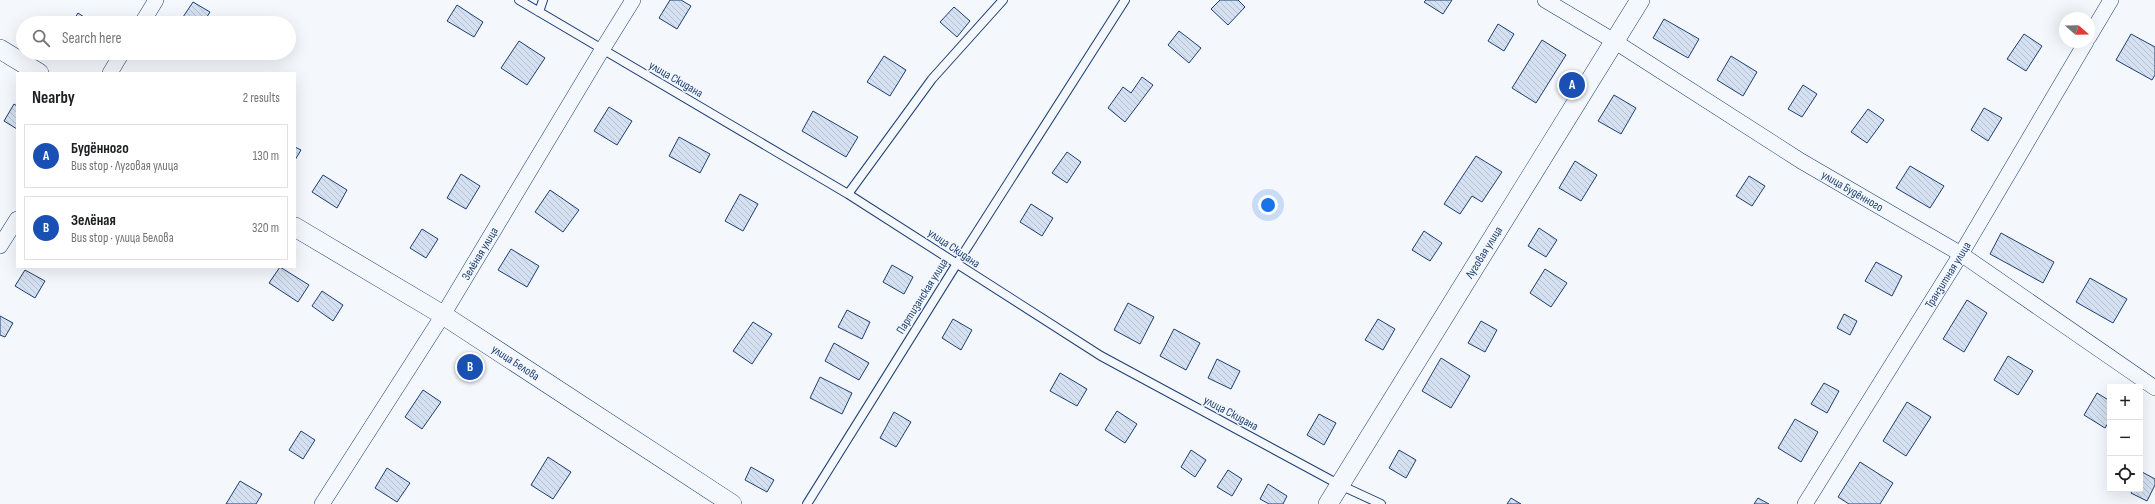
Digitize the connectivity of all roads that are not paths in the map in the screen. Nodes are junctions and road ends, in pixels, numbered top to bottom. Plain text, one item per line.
1 (156, 0) edge
2 (519, 0) edge
3 (543, 0) edge
4 (634, 0) edge
5 (1003, 0) edge
6 (1125, 0) edge
7 (1546, 0) edge
8 (1640, 0) edge
9 (2110, 0) edge
10 (539, 12) junction
11 (146, 16) edge
12 (2095, 26) edge
13 (1614, 41) junction
14 (2082, 48) edge
15 (0, 49) edge
16 (602, 50) junction
17 (16, 59) edge
18 (18, 60) edge
19 (118, 60) edge
20 (37, 72) edge
21 (111, 72) edge
22 (848, 194) junction
23 (16, 221) edge
24 (296, 228) edge
25 (0, 246) edge
26 (1961, 254) junction
27 (956, 265) junction
28 (442, 315) junction
29 (2155, 388) edge
30 (1340, 485) junction
31 (322, 504) edge
32 (732, 504) edge
33 (807, 504) edge
34 (1328, 504) edge
35 (1381, 504) edge
36 (1805, 504) edge

1 - 11 street
2 - 10 lane, улица Скидана
3 - 10 lane
4 - 16 street, Зелёная улица
5 - 22 lane
6 - 27 lane, Партизанская улица
7 - 13 street, улица Будённого
8 - 13 street, Луговая улица
9 - 12 street
10 - 16 lane, улица Скидана
13 - 26 street, улица Будённого
13 - 30 street, Луговая улица
14 - 26 street, Транзитная улица
15 - 17 street
16 - 22 lane, улица Скидана
16 - 28 street, Зелёная улица
18 - 20 street
19 - 21 street
22 - 27 lane, улица Скидана
23 - 25 street
24 - 28 street, улица Белова
26 - 29 street, улица Будённого
26 - 36 street, Транзитная улица
27 - 30 lane, улица Скидана
27 - 33 lane, Партизанская улица
28 - 31 street, Зелёная улица
28 - 32 street, улица Белова
30 - 34 street, Луговая улица
30 - 35 lane, улица Скидана

